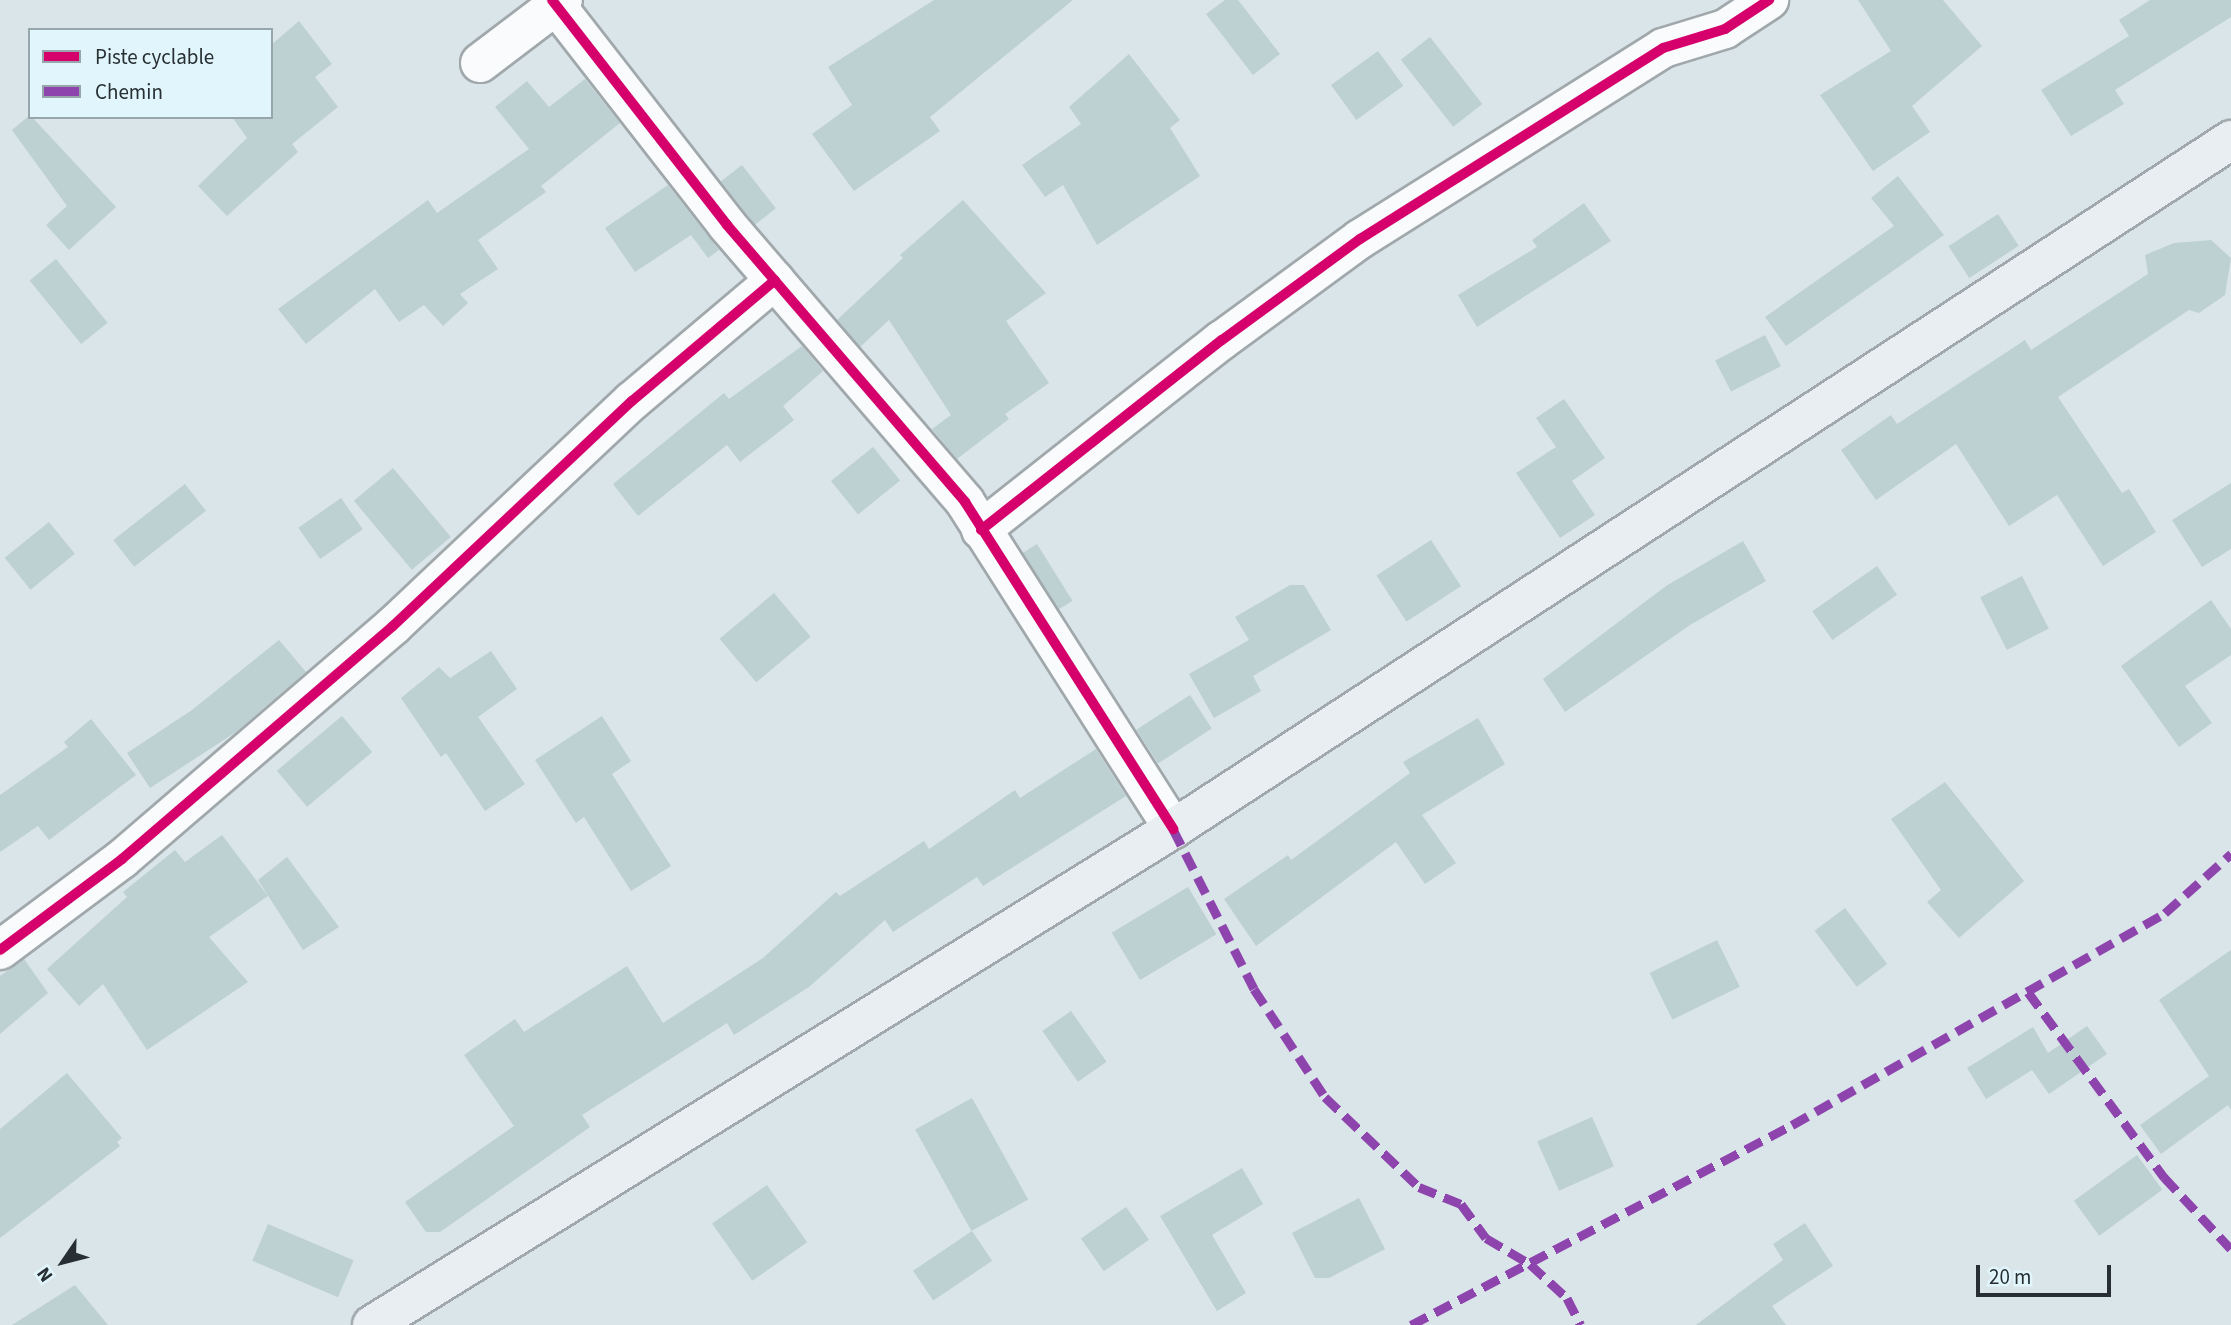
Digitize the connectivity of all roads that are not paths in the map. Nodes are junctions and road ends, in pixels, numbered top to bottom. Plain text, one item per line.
1 (1769, 0) edge
2 (557, 2) edge
3 (480, 63) dead end
4 (2231, 140) edge
5 (775, 280) junction
6 (981, 530) junction
7 (1173, 829) junction
8 (0, 950) edge
9 (372, 1325) edge

1 - 6 street
2 - 3 street
2 - 5 street
4 - 7 main road
5 - 6 street
5 - 8 street
6 - 7 street
7 - 9 main road

